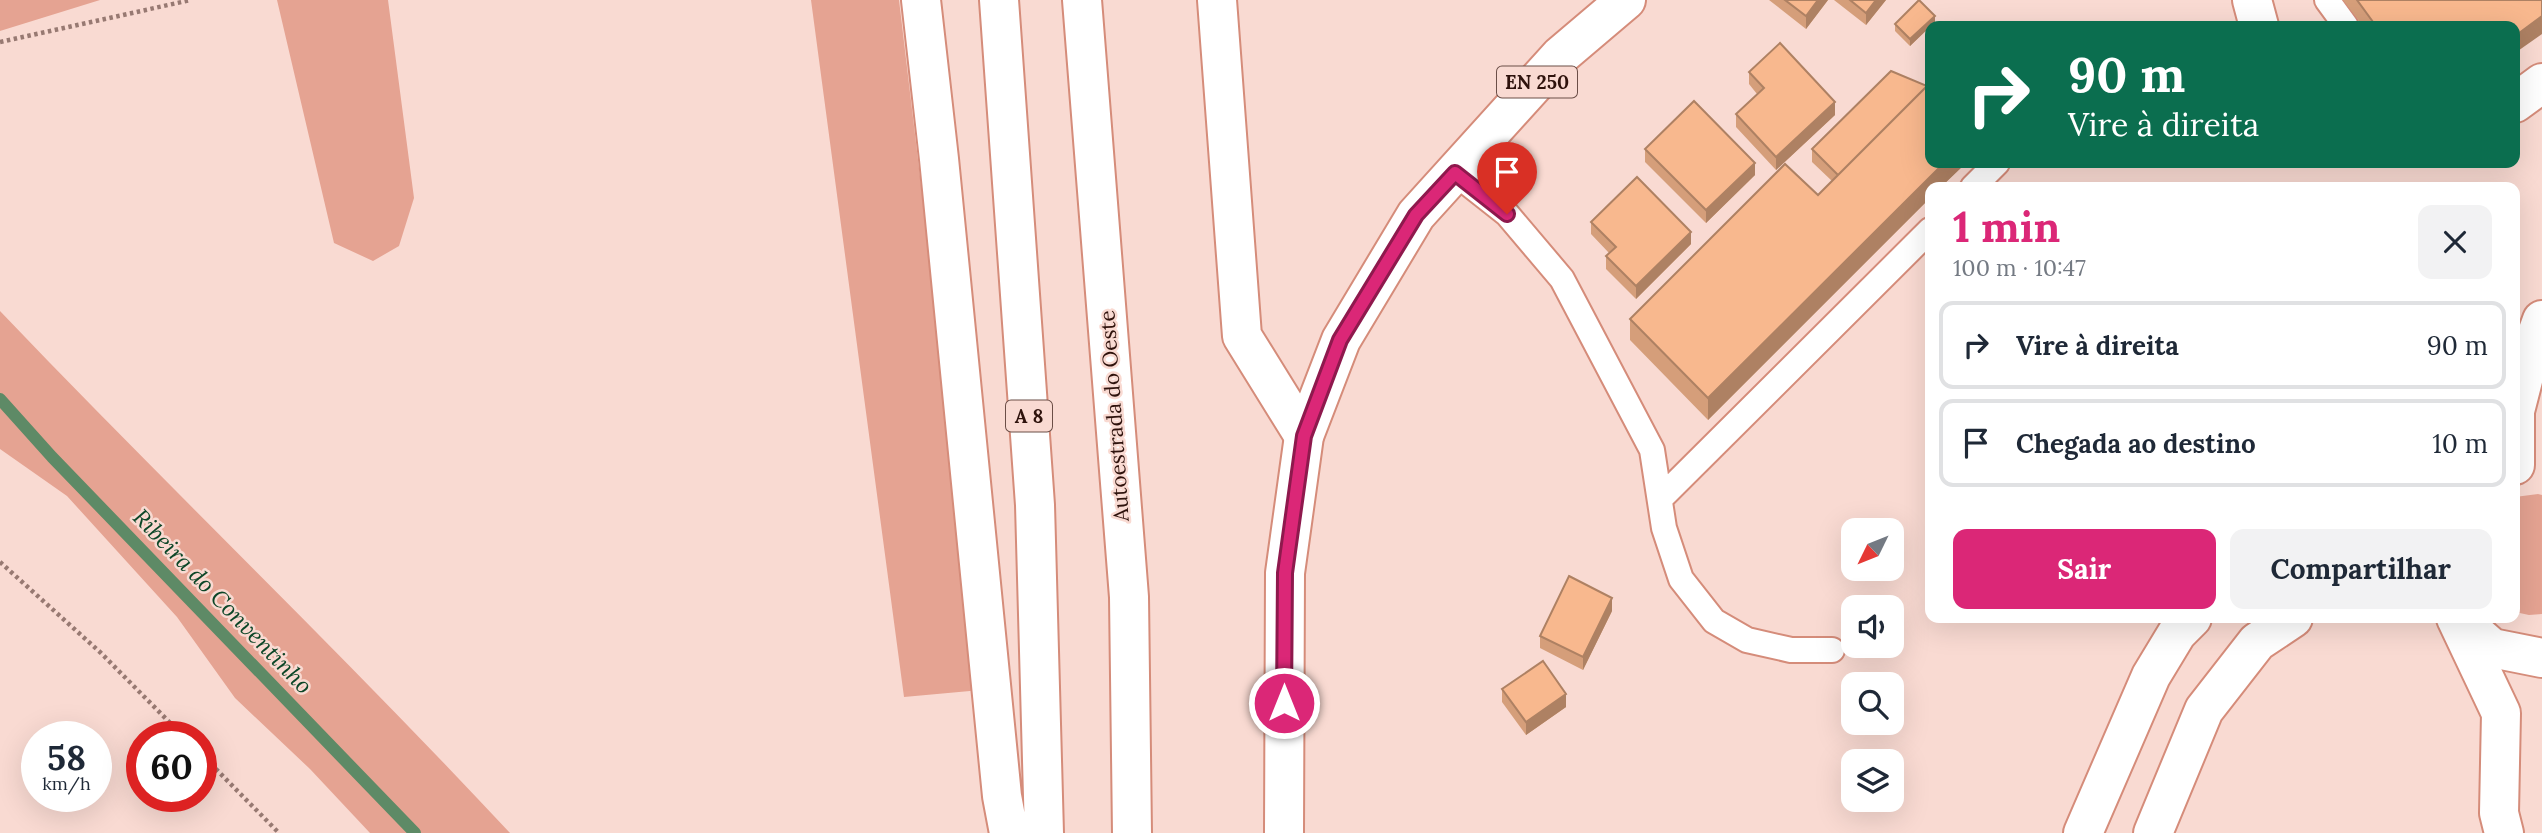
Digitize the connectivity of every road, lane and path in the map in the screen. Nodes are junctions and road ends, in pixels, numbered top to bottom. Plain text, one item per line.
1 (191, 0) edge
2 (921, 0) edge
3 (999, 0) edge
4 (1082, 0) edge
5 (1217, 0) edge
6 (1626, 0) edge
7 (2252, 0) edge
8 (2327, 0) edge
9 (2258, 21) edge
10 (2342, 21) edge
11 (0, 42) edge
12 (2542, 83) edge
13 (2520, 99) edge
14 (1992, 168) edge
15 (1455, 173) junction
16 (1978, 182) edge
17 (1925, 235) edge
18 (2542, 320) edge
19 (2520, 393) edge
20 (1304, 436) junction
21 (2542, 464) edge
22 (2520, 465) edge
23 (1660, 499) junction
24 (0, 562) edge
25 (2187, 623) edge
26 (2286, 623) edge
27 (2459, 623) edge
28 (2463, 623) edge
29 (1832, 650) dead end
30 (2542, 658) edge
31 (168, 721) edge
32 (217, 770) edge
33 (279, 833) edge
34 (1009, 833) edge
35 (1044, 833) edge
36 (1132, 833) edge
37 (1284, 833) edge
38 (2083, 833) edge
39 (2153, 833) edge
40 (2504, 833) edge

1 - 11 path
2 - 34 main road
3 - 35 main road, A 8
4 - 36 main road, Autoestrada do Oeste
5 - 20 main road
6 - 15 main road, EN 250
7 - 9 main road
8 - 10 lane
12 - 13 main road
14 - 16 lane
15 - 20 main road, EN 250
15 - 23 lane
17 - 23 lane
18 - 19 main road
20 - 37 main road, EN 250
21 - 22 main road
23 - 29 lane
24 - 31 path
25 - 38 main road
26 - 39 main road
27 - 40 main road
28 - 30 main road
32 - 33 path

